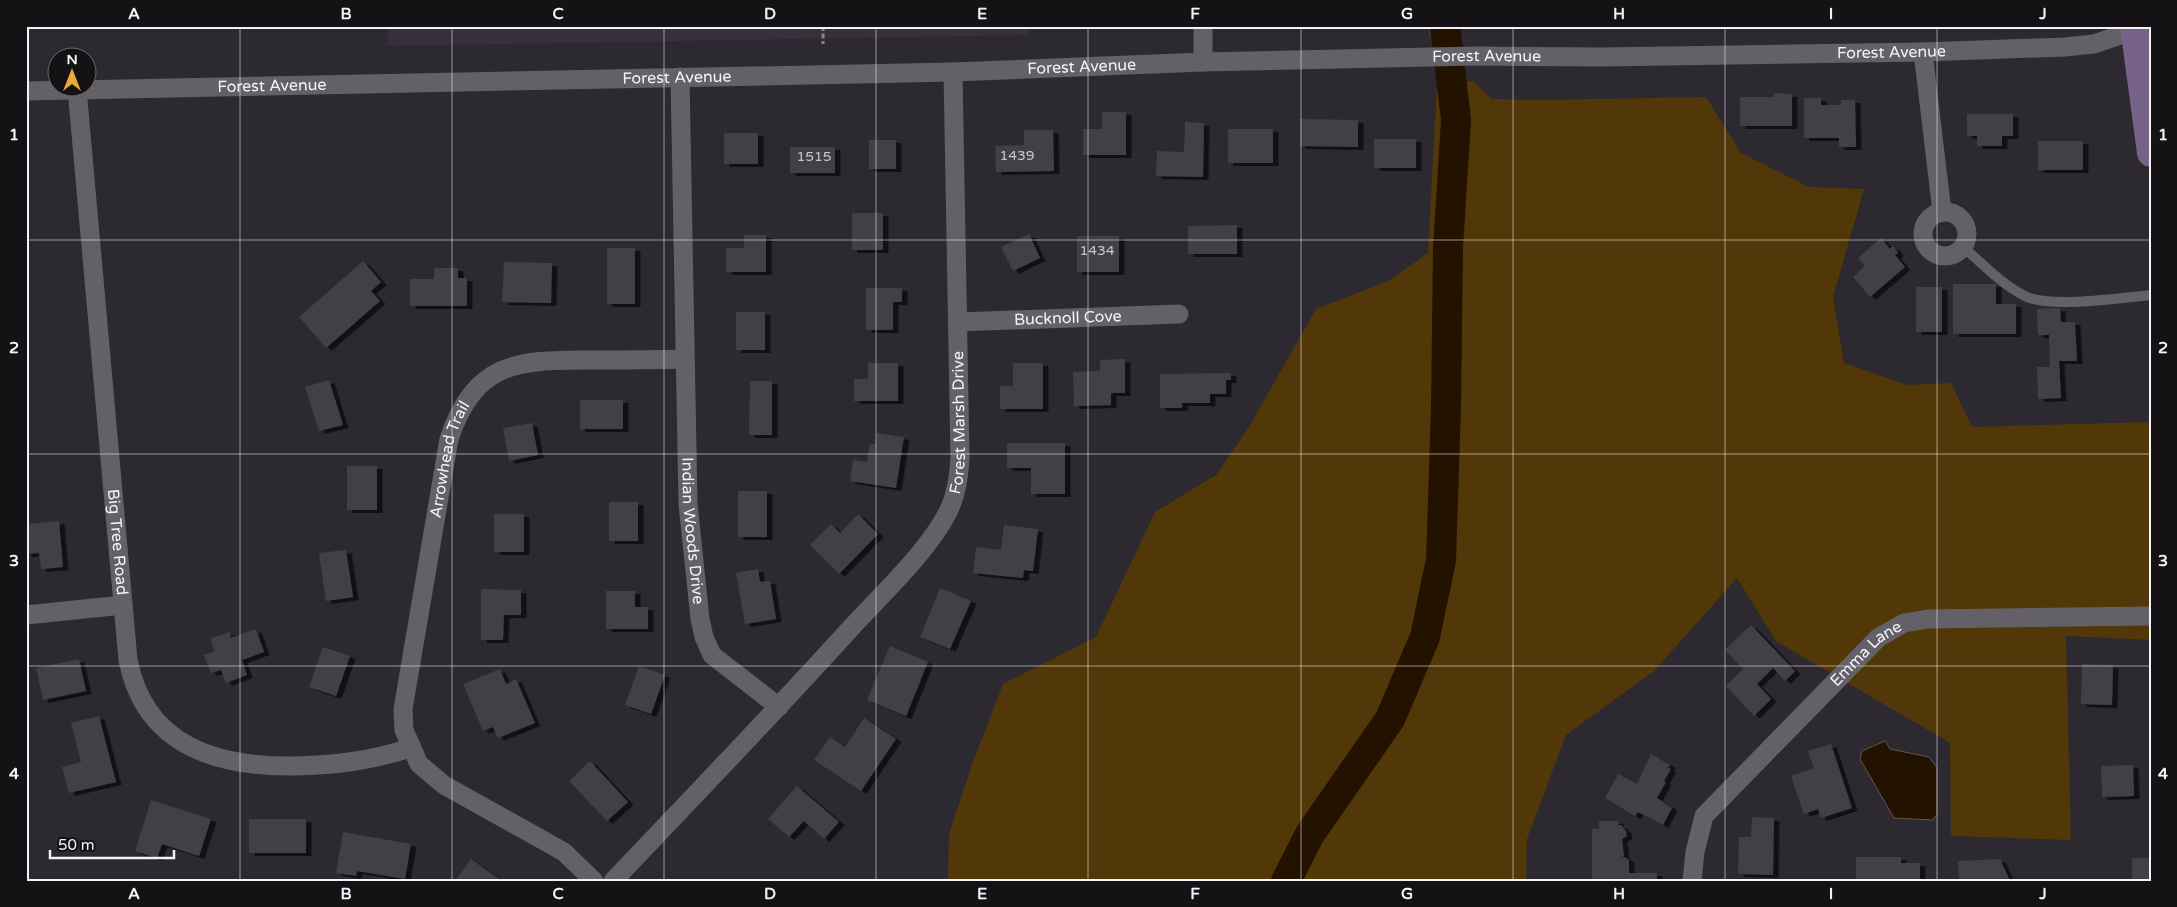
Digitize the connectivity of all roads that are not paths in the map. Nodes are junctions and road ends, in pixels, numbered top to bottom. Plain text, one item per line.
1 (1203, 26) edge
2 (2137, 30) edge
3 (1923, 52) junction
4 (1203, 62) junction
5 (953, 72) junction
6 (680, 77) junction
7 (98, 89) edge
8 (48, 90) edge
9 (26, 91) edge
10 (77, 98) edge
11 (2151, 153) edge
12 (1942, 212) junction
13 (1963, 247) junction
14 (2151, 295) edge
15 (1179, 314) dead end
16 (958, 322) junction
17 (684, 359) junction
18 (123, 605) junction
19 (26, 615) edge
20 (2151, 616) edge
21 (779, 707) junction
22 (410, 748) junction
23 (594, 881) edge
24 (613, 881) edge
25 (1692, 881) edge

1 - 4 street
2 - 3 street, Forest Avenue
2 - 11 street
3 - 4 street, Forest Avenue
3 - 12 street
4 - 5 street, Forest Avenue
5 - 6 street, Forest Avenue
5 - 16 street, Forest Marsh Drive
6 - 7 street, Forest Avenue
6 - 17 street, Indian Woods Drive
8 - 9 street, Forest Avenue
10 - 18 street, Big Tree Road
12 - 13 street
12 - 13 street
13 - 14 lane
15 - 16 street, Bucknoll Cove
16 - 21 street, Forest Marsh Drive
17 - 21 street, Indian Woods Drive
17 - 22 street, Arrowhead Trail
18 - 19 street
18 - 22 street, Big Tree Road
20 - 25 street, Emma Lane
21 - 24 street
22 - 23 street

